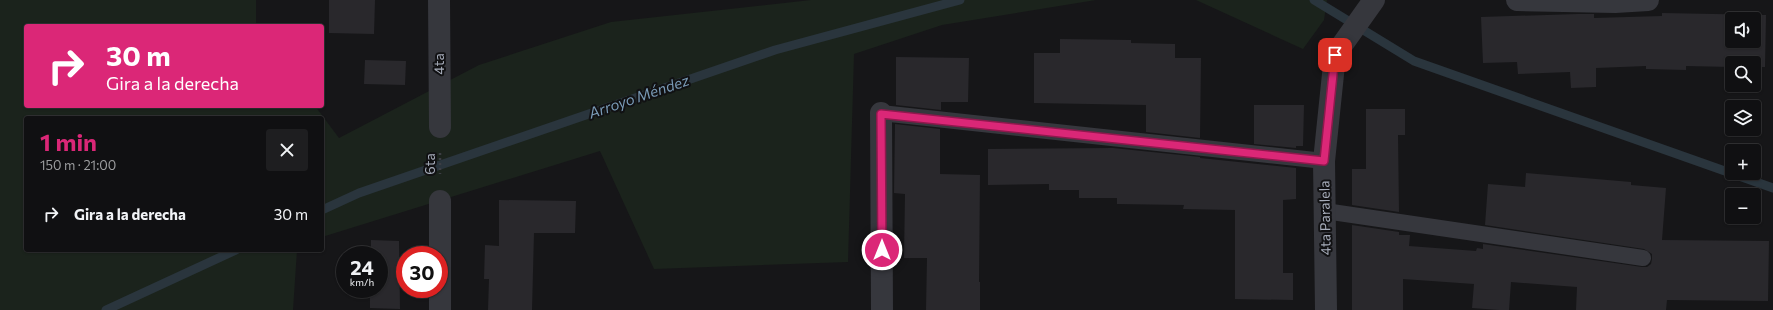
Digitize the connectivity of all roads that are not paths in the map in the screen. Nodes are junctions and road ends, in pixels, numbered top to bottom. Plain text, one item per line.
1 (439, 0) edge
2 (1374, 0) edge
3 (1517, 0) edge
4 (1648, 0) edge
5 (881, 114) joint
6 (440, 127) road end
7 (1324, 161) junction
8 (440, 201) road end
9 (1325, 211) junction
10 (1643, 258) dead end
11 (440, 310) edge
12 (882, 310) edge
13 (1326, 310) edge

1 - 6 street, 4ta
2 - 7 street, 4ta Paralela
3 - 4 street
5 - 7 lane
5 - 12 street
7 - 9 street, 4ta Paralela
8 - 11 street
9 - 10 lane
9 - 13 street, 4ta Paralela

